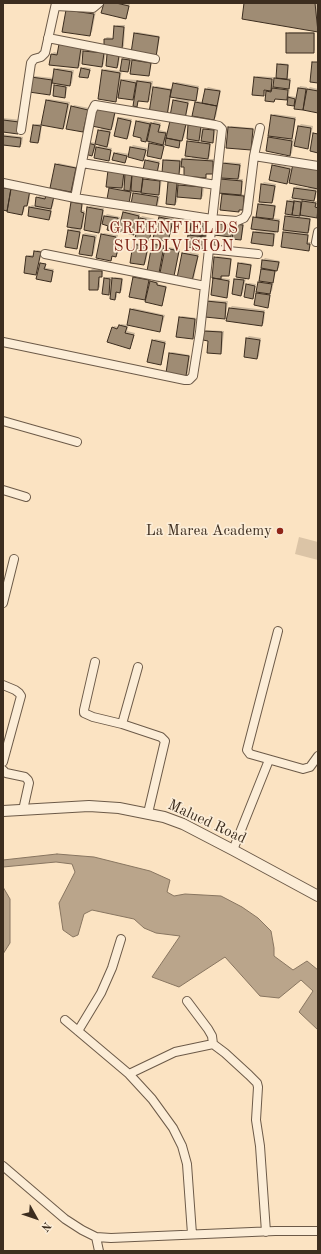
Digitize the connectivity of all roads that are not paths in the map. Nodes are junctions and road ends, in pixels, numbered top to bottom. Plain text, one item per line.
1 (99, 3) edge
2 (56, 5) edge
3 (48, 38) junction
4 (155, 59) dead end
5 (260, 128) dead end
6 (21, 130) dead end
7 (254, 156) junction
8 (82, 163) junction
9 (318, 166) edge
10 (3, 183) edge
11 (216, 185) junction
12 (75, 198) junction
13 (212, 219) junction
14 (318, 232) edge
15 (316, 242) dead end
16 (209, 249) junction
17 (45, 254) dead end
18 (258, 254) dead end
19 (204, 286) junction
20 (3, 342) edge
21 (3, 421) edge
22 (77, 442) dead end
23 (3, 490) edge
24 (26, 497) dead end
25 (14, 559) dead end
26 (3, 603) edge
27 (278, 631) dead end
28 (95, 662) dead end
29 (138, 667) dead end
30 (3, 686) edge
31 (122, 724) junction
32 (318, 756) edge
33 (269, 760) junction
34 (3, 762) edge
35 (3, 770) edge
36 (23, 810) junction
37 (3, 811) edge
38 (148, 813) junction
39 (233, 850) junction
40 (318, 896) edge
41 (121, 939) dead end
42 (186, 1001) dead end
43 (65, 1020) dead end
44 (78, 1031) junction
45 (213, 1044) junction
46 (130, 1074) junction
47 (3, 1166) edge
48 (318, 1231) edge
49 (266, 1232) junction
50 (192, 1234) junction
51 (96, 1237) junction
52 (99, 1251) edge

1 - 2 street
2 - 3 street
3 - 4 street
3 - 6 street
5 - 7 street
7 - 9 street
7 - 13 street
8 - 11 street
8 - 11 street
8 - 12 street
10 - 12 street
11 - 13 street
12 - 13 street
13 - 16 street
14 - 15 street
16 - 18 street
16 - 19 street
17 - 19 street
19 - 20 street
21 - 22 street
23 - 24 street
25 - 26 street
27 - 33 street
28 - 31 street
29 - 31 street
30 - 34 street
31 - 38 street
32 - 33 street
33 - 39 street
35 - 36 street
36 - 37 street, Malued Road
36 - 38 street, Malued Road
38 - 39 street, Malued Road
39 - 40 street, Malued Road
41 - 44 street
42 - 45 street
43 - 44 street
44 - 46 street
45 - 46 street
45 - 49 street
46 - 50 street
47 - 51 street
48 - 49 street
49 - 50 street
50 - 51 street
51 - 52 street

